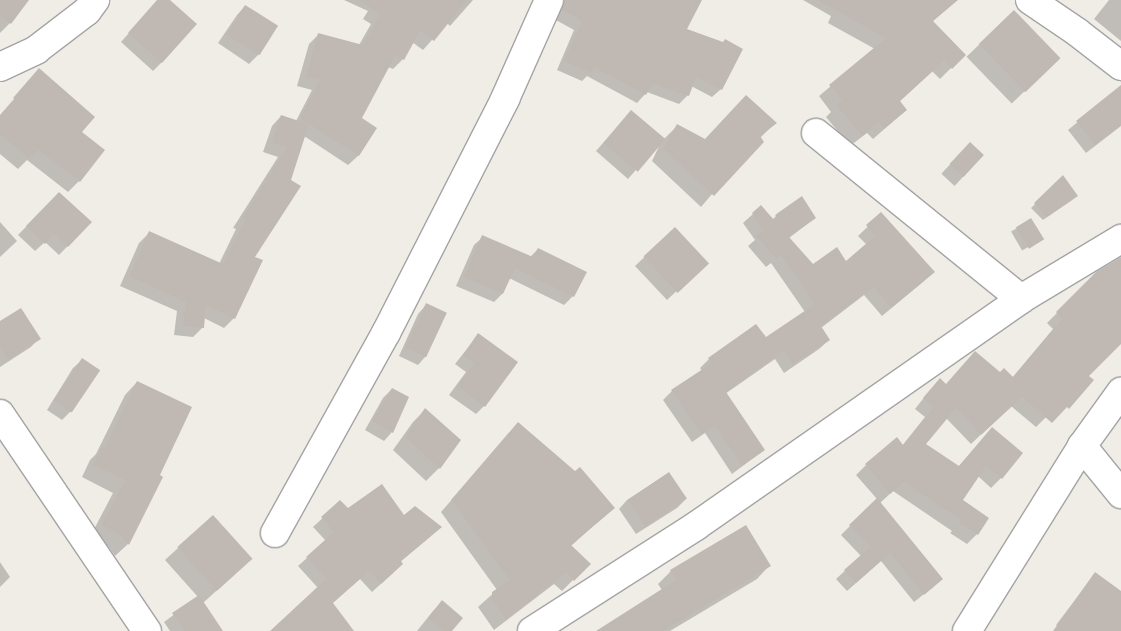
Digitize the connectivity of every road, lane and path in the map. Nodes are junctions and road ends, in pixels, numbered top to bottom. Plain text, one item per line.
1 (95, 0) edge
2 (549, 0) edge
3 (1030, 0) edge
4 (1121, 66) edge
5 (0, 67) edge
6 (816, 133) dead end
7 (1121, 240) edge
8 (1021, 299) junction
9 (1121, 392) edge
10 (0, 414) edge
11 (1082, 446) junction
12 (1121, 494) edge
13 (275, 533) dead end
14 (147, 631) edge
15 (532, 631) edge
16 (967, 631) edge

1 - 5 street
2 - 13 street
3 - 4 street
6 - 8 street
7 - 8 street
8 - 15 street
9 - 11 street
10 - 14 street
11 - 12 street
11 - 16 street

